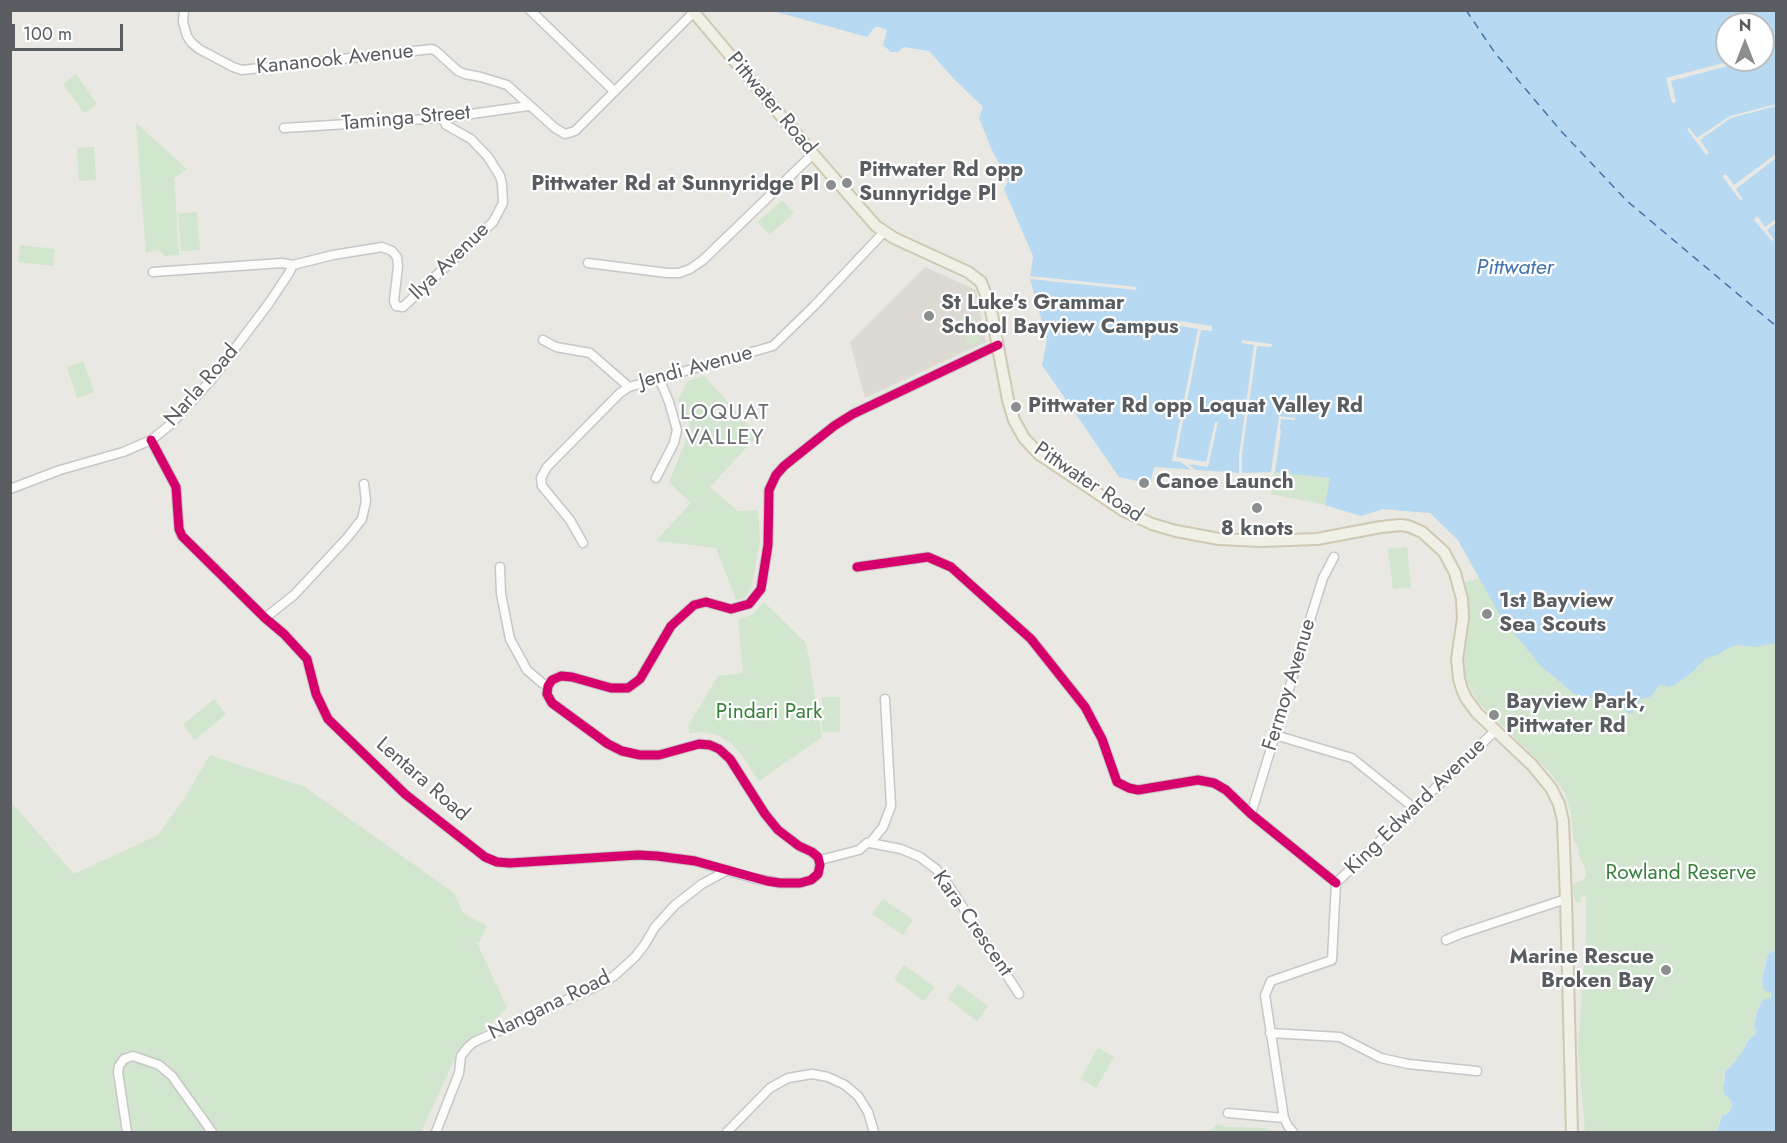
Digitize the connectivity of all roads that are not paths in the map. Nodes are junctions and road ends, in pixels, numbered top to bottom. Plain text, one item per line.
1 (184, 10) edge
2 (530, 10) edge
3 (693, 11) edge
4 (614, 91) junction
5 (528, 106) junction
6 (443, 118) junction
7 (284, 128) dead end
8 (813, 154) junction
9 (884, 232) junction
10 (588, 263) dead end
11 (293, 265) junction
12 (153, 272) dead end
13 (543, 340) dead end
14 (998, 345) junction
15 (659, 378) junction
16 (629, 387) junction
17 (151, 440) junction
18 (656, 478) dead end
19 (364, 484) dead end
20 (10, 489) edge
21 (583, 543) dead end
22 (1334, 557) dead end
23 (500, 567) dead end
24 (857, 567) dead end
25 (265, 618) junction
26 (548, 686) junction
27 (885, 699) dead end
28 (1496, 730) junction
29 (1275, 735) junction
30 (1414, 808) junction
31 (1251, 814) junction
32 (870, 843) junction
33 (819, 860) junction
34 (728, 870) junction
35 (1336, 883) junction
36 (1566, 899) junction
37 (1446, 940) dead end
38 (1019, 994) dead end
39 (1270, 1033) junction
40 (1477, 1071) dead end
41 (1228, 1113) dead end
42 (1284, 1118) junction
43 (127, 1132) edge
44 (212, 1132) edge
45 (436, 1132) edge
46 (727, 1132) edge
47 (874, 1132) edge
48 (1293, 1132) edge
49 (1572, 1132) edge

1 - 5 street, Kananook Avenue
2 - 4 street
3 - 4 street, Kananook Avenue
3 - 8 main road, Pittwater Road
4 - 5 street, Kananook Avenue
5 - 6 street, Taminga Street
6 - 7 street, Taminga Street
6 - 11 street, Ilya Avenue
8 - 9 main road, Pittwater Road
8 - 10 street
9 - 14 main road, Pittwater Road
9 - 15 street, Jendi Avenue
11 - 12 street, Ilya Avenue
11 - 17 street, Narla Road
13 - 16 street
14 - 26 street
14 - 28 main road, Pittwater Road
15 - 16 street, Jendi Avenue
15 - 18 street
16 - 21 street, Jendi Avenue
17 - 20 street, Narla Road
17 - 25 street, Lentara Road
19 - 25 street
22 - 29 street, Fermoy Avenue
23 - 26 street
24 - 31 street
25 - 34 street, Lentara Road
26 - 33 street
27 - 32 street
28 - 30 street, King Edward Avenue
28 - 36 main road, Pittwater Road
29 - 30 street
29 - 31 street, Fermoy Avenue
30 - 35 street, King Edward Avenue
31 - 35 street
32 - 33 street
32 - 38 street, Kara Crescent
33 - 34 street, Lentara Road
34 - 45 street, Nangana Road
35 - 39 street
36 - 37 street
36 - 49 main road, Pittwater Road
39 - 40 street
39 - 42 street
41 - 42 street
42 - 48 street
43 - 44 street
46 - 47 street

